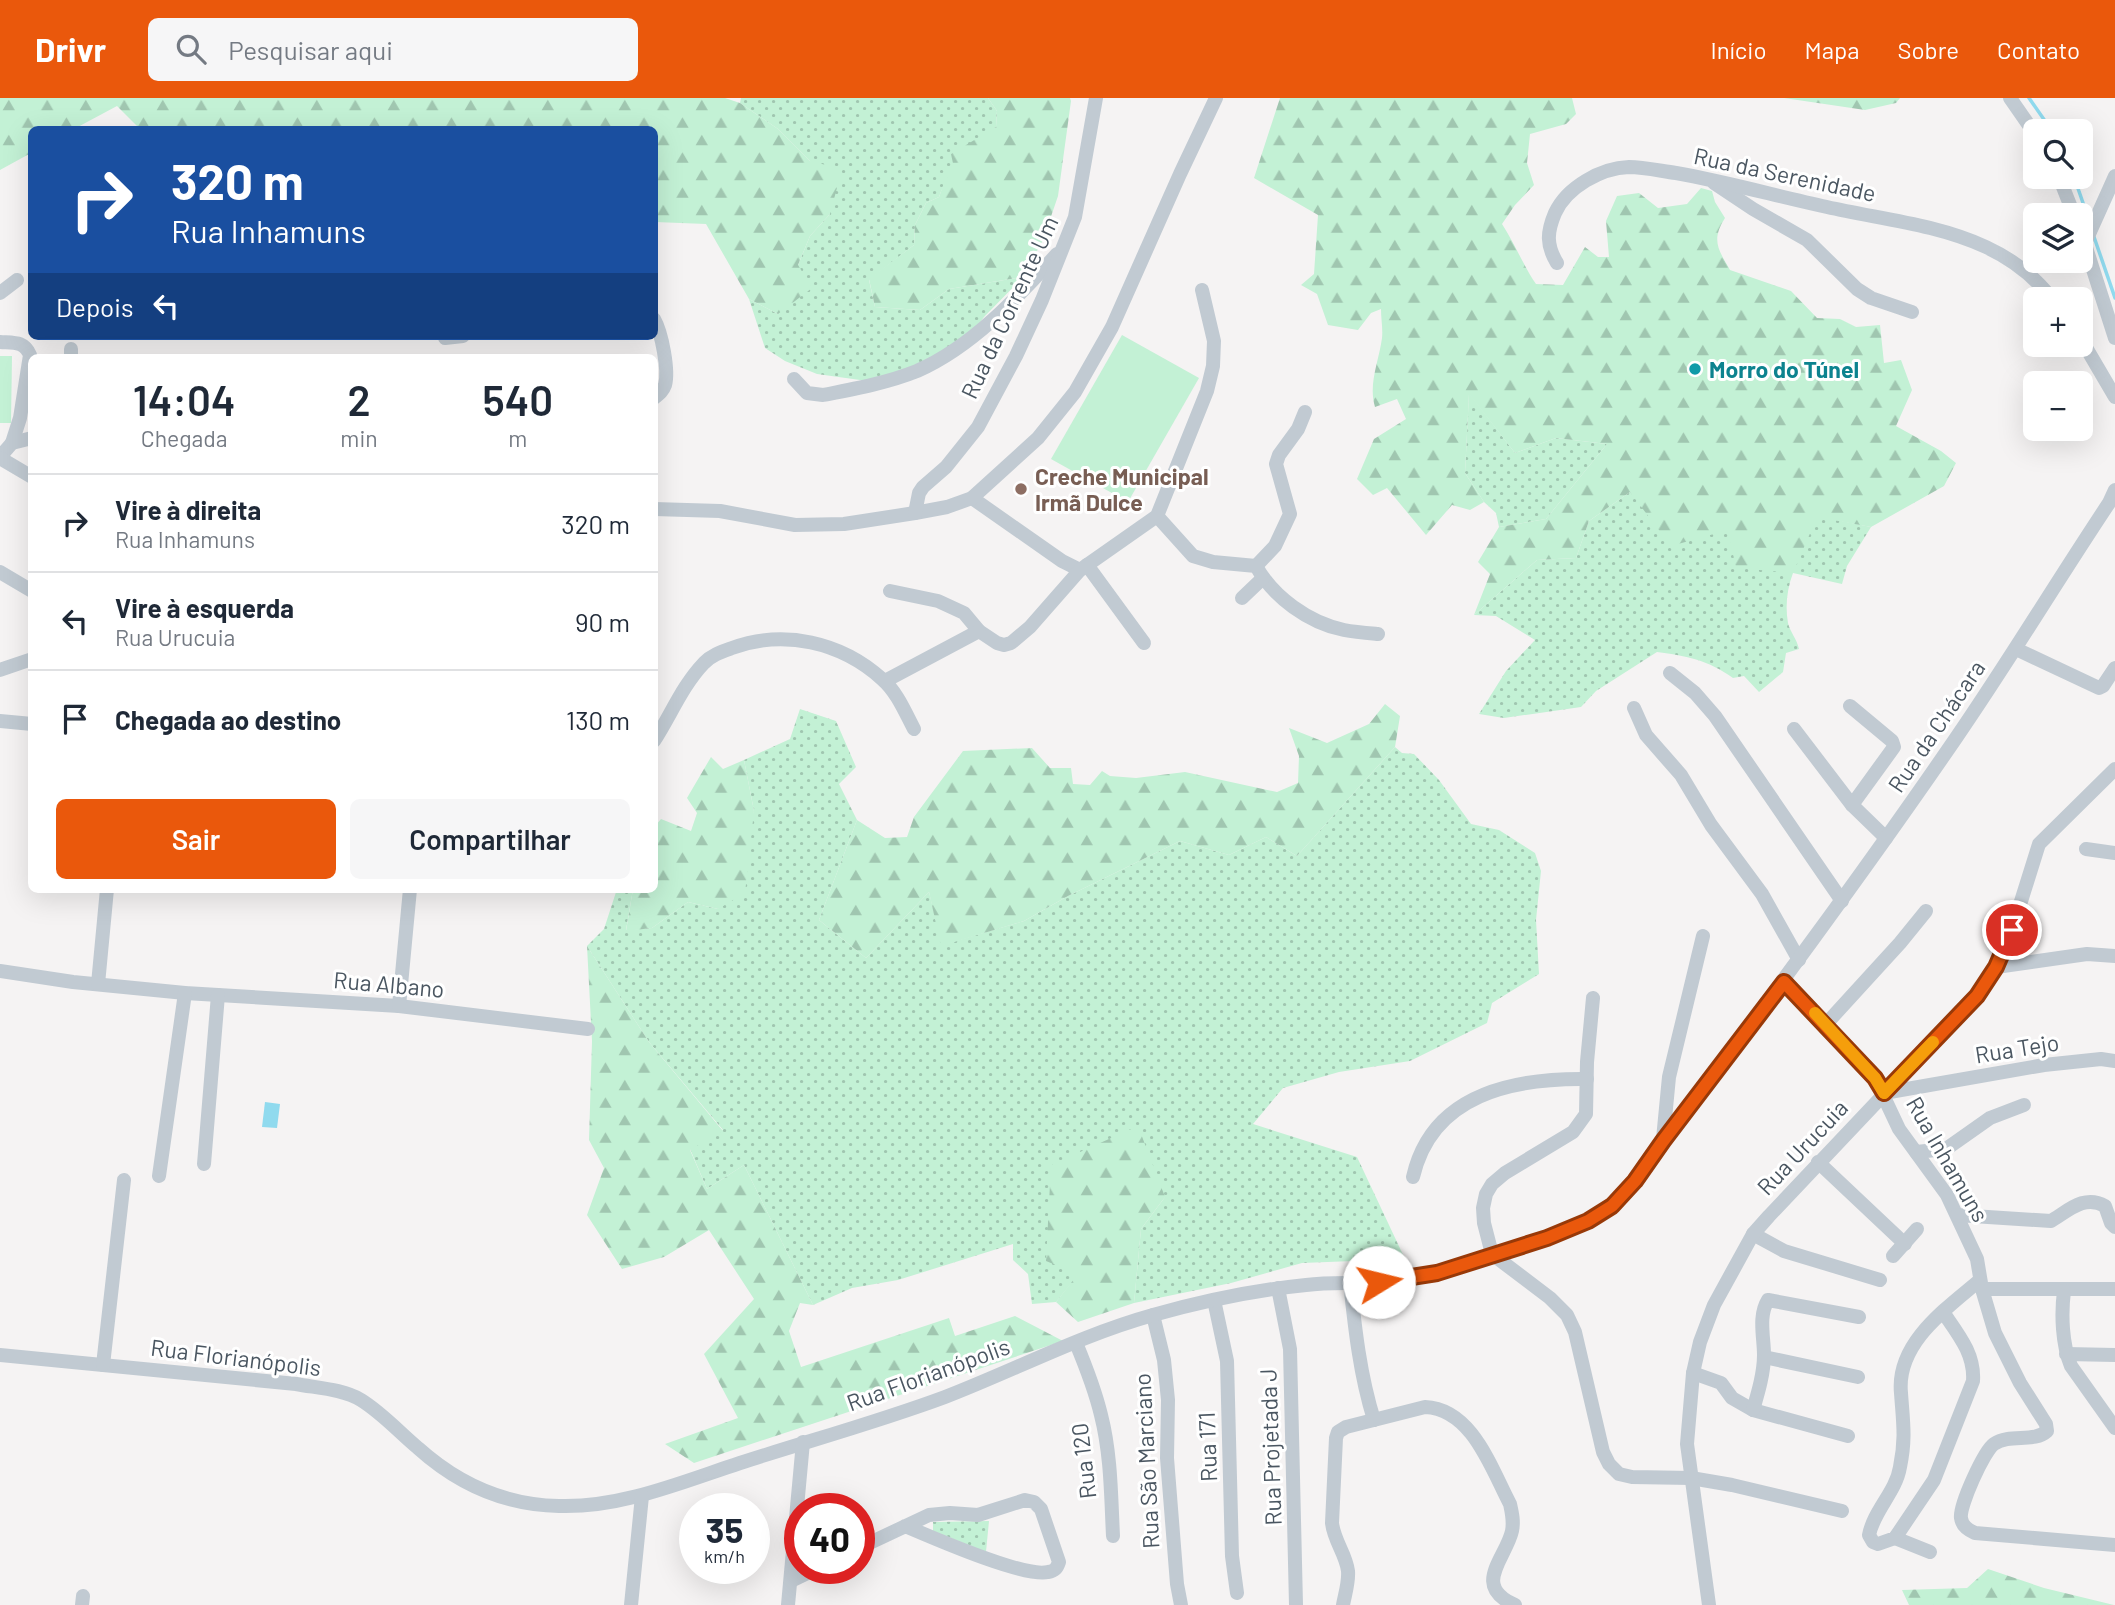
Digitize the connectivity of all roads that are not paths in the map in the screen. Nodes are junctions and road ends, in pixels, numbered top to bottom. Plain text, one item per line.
1 (1096, 98) edge
2 (1216, 98) edge
3 (2010, 98) edge
4 (2025, 119) edge
5 (2115, 176) edge
6 (1707, 178) junction
7 (2093, 219) edge
8 (1065, 245) junction
9 (1557, 263) dead end
10 (2093, 269) edge
11 (17, 280) dead end
12 (2040, 287) edge
13 (1202, 290) dead end
14 (0, 293) edge
15 (1912, 312) dead end
16 (658, 330) edge
17 (2115, 338) edge
18 (0, 342) edge
19 (29, 354) edge
20 (2092, 357) edge
21 (28, 368) edge
22 (794, 379) dead end
23 (658, 395) edge
24 (2115, 397) edge
25 (1305, 412) dead end
26 (28, 439) edge
27 (12, 443) junction
28 (0, 458) edge
29 (28, 475) edge
30 (972, 498) junction
31 (2113, 500) edge
32 (658, 509) edge
33 (915, 513) junction
34 (1157, 516) junction
35 (1083, 567) junction
36 (0, 572) edge
37 (1259, 572) junction
38 (28, 589) edge
39 (890, 591) dead end
40 (1242, 598) dead end
41 (979, 631) junction
42 (1378, 634) dead end
43 (1144, 643) dead end
44 (2016, 649) junction
45 (28, 660) edge
46 (2115, 668) edge
47 (0, 670) edge
48 (1670, 673) dead end
49 (885, 681) junction
50 (1850, 706) dead end
51 (1634, 708) dead end
52 (0, 721) edge
53 (28, 724) edge
54 (914, 729) dead end
55 (1794, 730) dead end
56 (658, 734) edge
57 (2115, 769) edge
58 (1852, 805) junction
59 (1886, 838) junction
60 (2086, 849) dead end
61 (2115, 853) edge
62 (107, 893) edge
63 (410, 893) edge
64 (1842, 901) junction
65 (1926, 911) dead end
66 (1703, 936) dead end
67 (2115, 956) edge
68 (1799, 960) junction
69 (1996, 967) junction
70 (0, 971) edge
71 (1784, 982) junction
72 (98, 984) junction
73 (185, 993) junction
74 (218, 995) junction
75 (1593, 998) dead end
76 (399, 1006) junction
77 (1826, 1024) junction
78 (588, 1029) dead end
79 (2115, 1061) edge
80 (1587, 1079) junction
81 (1884, 1093) junction
82 (2024, 1105) dead end
83 (1663, 1141) junction
84 (1916, 1152) junction
85 (1818, 1162) junction
86 (204, 1164) dead end
87 (159, 1177) dead end
88 (1413, 1177) dead end
89 (124, 1181) dead end
90 (1957, 1215) junction
91 (2115, 1227) edge
92 (1917, 1229) dead end
93 (1753, 1234) junction
94 (1905, 1244) junction
95 (1492, 1254) junction
96 (1894, 1256) dead end
97 (1880, 1280) dead end
98 (1350, 1282) junction
99 (1981, 1285) junction
100 (1278, 1288) junction
101 (2115, 1289) edge
102 (2064, 1291) junction
103 (1214, 1300) junction
104 (1943, 1312) junction
105 (1153, 1315) junction
106 (1858, 1317) dead end
107 (1076, 1343) junction
108 (2066, 1354) junction
109 (0, 1355) edge
110 (2115, 1355) edge
111 (1764, 1357) junction
112 (103, 1365) junction
113 (1693, 1373) junction
114 (1858, 1377) dead end
115 (1753, 1410) junction
116 (1374, 1420) junction
117 (2115, 1428) edge
118 (1848, 1436) dead end
119 (803, 1443) junction
120 (1691, 1478) junction
121 (799, 1493) edge
122 (642, 1496) junction
123 (1842, 1511) dead end
124 (905, 1526) junction
125 (1113, 1536) dead end
126 (1895, 1538) junction
127 (875, 1540) edge
128 (2115, 1545) edge
129 (1930, 1552) dead end
130 (791, 1584) edge
131 (1237, 1593) dead end
132 (631, 1605) edge
133 (788, 1605) edge
134 (1181, 1605) edge
135 (1296, 1605) edge
136 (1343, 1605) edge
137 (1515, 1605) edge
138 (1709, 1605) edge

1 - 8 street, Rua da Corrente Um
2 - 30 street
3 - 4 street
5 - 7 street
6 - 9 street, Rua da Serenidade
6 - 12 street, Rua da Serenidade
6 - 15 street
8 - 22 street
8 - 33 street, Rua da Corrente Um
10 - 17 street
11 - 14 street
13 - 34 street
16 - 23 street
18 - 19 street
20 - 24 street
21 - 27 street
25 - 37 street
26 - 27 street
27 - 28 street
28 - 29 street
30 - 33 street
30 - 35 street
31 - 44 street, Rua da Chácara
32 - 33 street
34 - 35 street
34 - 37 street
35 - 41 street
35 - 43 street
36 - 38 street
37 - 40 street
37 - 42 street
39 - 41 street
41 - 49 street
44 - 46 street
44 - 59 street, Rua da Chácara
45 - 47 street
48 - 64 street
49 - 54 street
49 - 56 street
50 - 58 street
51 - 68 street
52 - 53 street
55 - 58 street
57 - 69 street, Rua Urucuia
58 - 59 street
59 - 64 street, Rua da Chácara
60 - 61 street
62 - 72 street
63 - 76 street
64 - 68 street, Rua da Chácara
65 - 77 street
66 - 83 street
67 - 69 street
68 - 71 street, Rua da Chácara
69 - 81 street, Rua Urucuia
70 - 72 street, Rua Albano
71 - 77 street, Rua Inhamuns
71 - 83 street, Rua Florianópolis
72 - 73 street, Rua Albano
73 - 74 street, Rua Albano
73 - 87 street
74 - 76 street, Rua Albano
74 - 86 street
75 - 80 street
76 - 78 street, Rua Albano
77 - 81 street, Rua Inhamuns
79 - 81 street, Rua Tejo
80 - 88 street
80 - 95 street
81 - 84 street, Rua Inhamuns
81 - 85 street, Rua Urucuia
82 - 84 street
83 - 95 street, Rua Florianópolis
84 - 90 street, Rua Inhamuns
85 - 93 street, Rua Urucuia
85 - 94 street
89 - 112 street
90 - 91 street
90 - 99 street, Rua Inhamuns
92 - 94 street
93 - 97 street
93 - 113 street, Rua Urucuia
94 - 96 street
95 - 98 street, Rua Florianópolis
95 - 120 street
98 - 100 street, Rua Florianópolis
98 - 116 street
99 - 102 street
99 - 104 street
99 - 128 street, Rua Inhamuns
100 - 103 street, Rua Florianópolis
100 - 135 street, Rua Projetada J
101 - 102 street
102 - 108 street
103 - 105 street, Rua Florianópolis
103 - 131 street, Rua 171
104 - 126 street
104 - 126 street
105 - 107 street, Rua Florianópolis
105 - 134 street, Rua São Marciano
106 - 111 street
107 - 119 street, Rua Florianópolis
107 - 125 street, Rua 120
108 - 110 street
108 - 117 street
109 - 112 street, Rua Florianópolis
111 - 114 street
111 - 115 street
112 - 122 street, Rua Florianópolis
113 - 115 street
113 - 120 street, Rua Urucuia
115 - 118 street
116 - 136 street
116 - 137 street
119 - 121 street
119 - 122 street, Rua Florianópolis
120 - 123 street
120 - 138 street, Rua Urucuia
122 - 132 street
124 - 124 street
124 - 127 street
126 - 129 street
130 - 133 street

